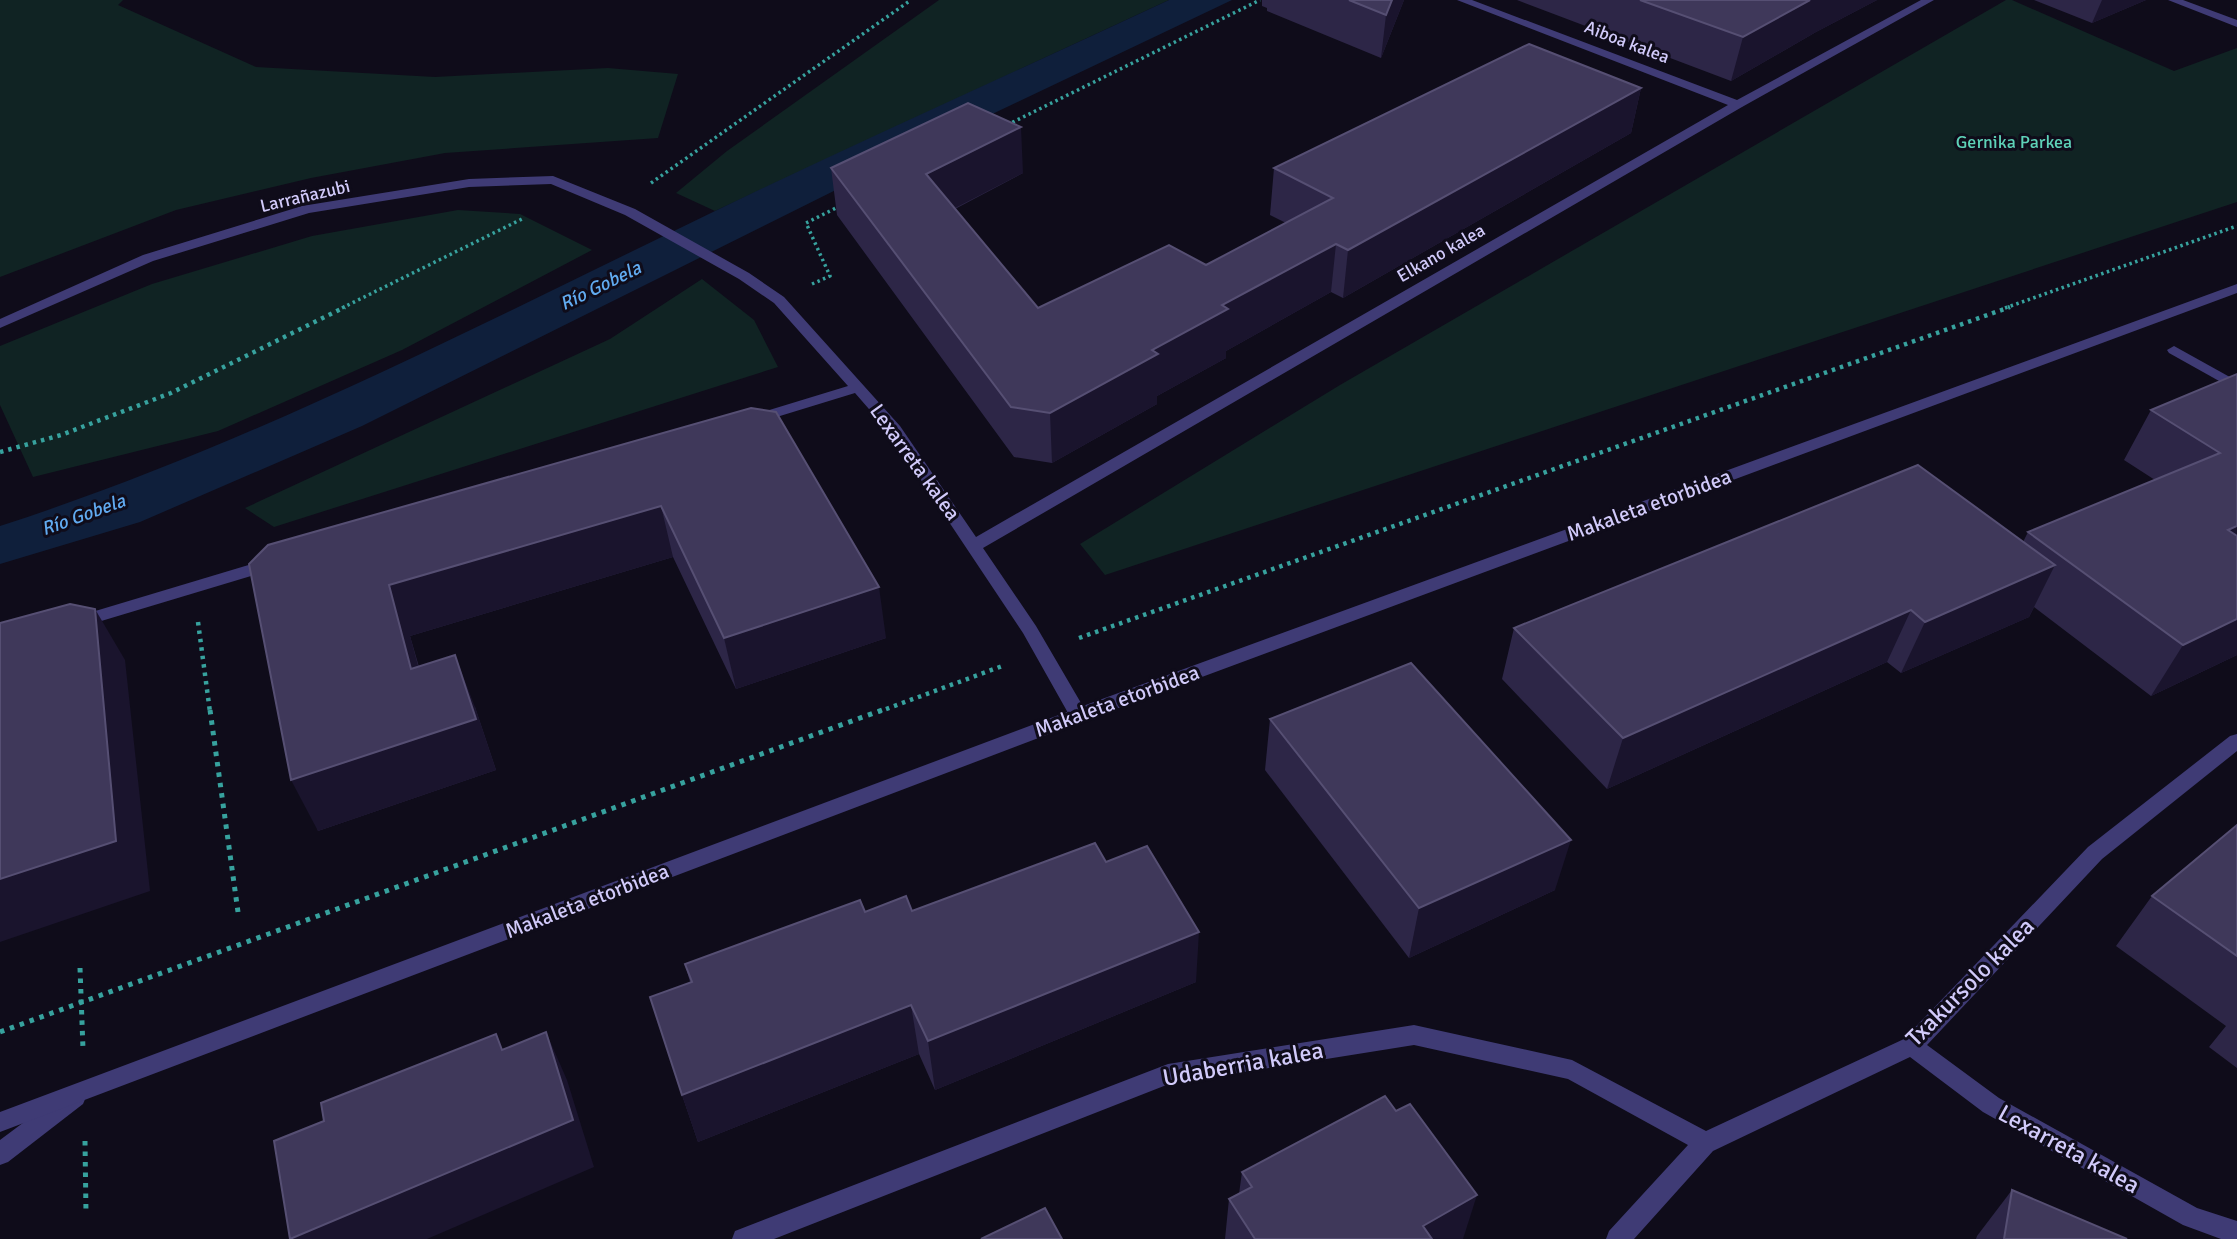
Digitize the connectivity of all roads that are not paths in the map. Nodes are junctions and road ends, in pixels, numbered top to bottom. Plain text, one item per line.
1 (1462, 0) edge
2 (1929, 0) edge
3 (2174, 0) edge
4 (2237, 24) edge
5 (1738, 104) junction
6 (630, 212) joint
7 (2237, 288) edge
8 (0, 324) edge
9 (2174, 350) dead end
10 (859, 387) junction
11 (2237, 387) edge
12 (739, 423) edge
13 (975, 545) junction
14 (289, 559) edge
15 (65, 626) edge
16 (1079, 715) junction
17 (2237, 741) edge
18 (1912, 1046) junction
19 (84, 1090) junction
20 (0, 1122) edge
21 (1705, 1143) junction
22 (0, 1154) edge
23 (2237, 1233) edge
24 (744, 1239) edge
25 (1618, 1239) edge

1 - 5 street, Aiboa kalea
2 - 5 street, Elkano kalea
3 - 4 street
5 - 13 street, Elkano kalea
6 - 8 street, Larrañazubi
6 - 10 street, Lexarreta kalea
7 - 16 street, Makaleta etorbidea
9 - 11 street
10 - 12 street
10 - 13 street, Lexarreta kalea
13 - 16 street, Lexarreta kalea
14 - 15 street
16 - 19 street, Makaleta etorbidea
17 - 18 street, Txakursolo kalea
18 - 21 street, Txakursolo kalea
18 - 23 street, Lexarreta kalea
19 - 20 street, Makaleta etorbidea
19 - 22 street
21 - 24 street, Udaberria kalea
21 - 25 street, Txakursolo kalea

